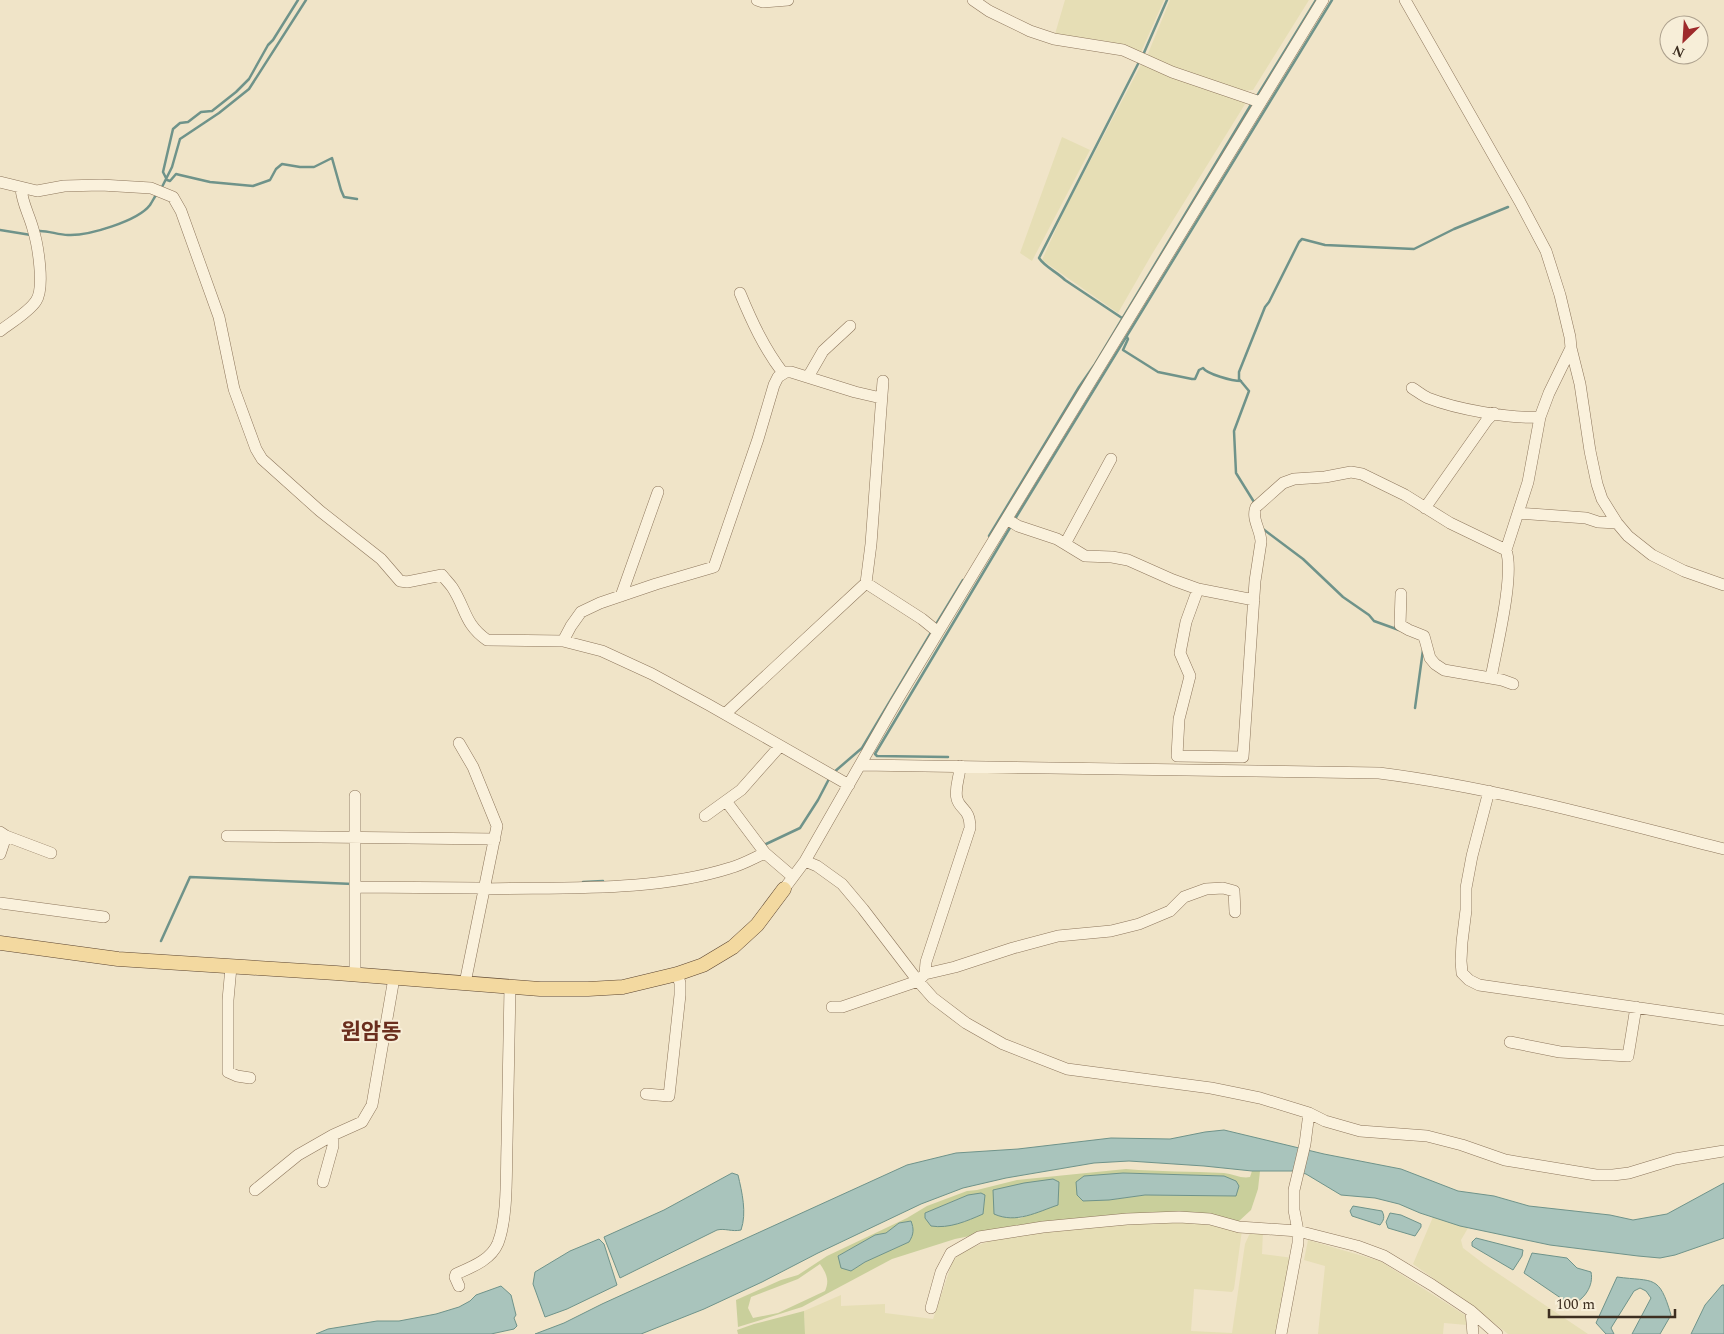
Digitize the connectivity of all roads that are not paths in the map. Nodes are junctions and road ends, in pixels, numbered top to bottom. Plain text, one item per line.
1 (757, 0) edge
2 (788, 0) edge
3 (973, 0) edge
4 (1323, 0) edge
5 (1405, 0) edge
6 (1260, 102) junction
7 (0, 182) edge
8 (21, 188) junction
9 (740, 293) dead end
10 (850, 326) dead end
11 (0, 331) edge
12 (1571, 348) junction
13 (783, 374) junction
14 (808, 377) junction
15 (883, 381) dead end
16 (1412, 388) dead end
17 (881, 398) junction
18 (1494, 413) junction
19 (1540, 417) junction
20 (1111, 459) dead end
21 (658, 492) dead end
22 (1424, 508) junction
23 (1518, 513) junction
24 (1007, 519) junction
25 (1617, 523) junction
26 (1065, 544) junction
27 (1506, 550) junction
28 (866, 583) junction
29 (1724, 585) edge
30 (1198, 589) junction
31 (1401, 594) dead end
32 (620, 596) junction
33 (1254, 600) junction
34 (938, 632) junction
35 (563, 641) junction
36 (1491, 678) junction
37 (1514, 684) dead end
38 (725, 714) junction
39 (459, 743) dead end
40 (780, 746) junction
41 (861, 764) junction
42 (960, 766) junction
43 (849, 785) junction
44 (1490, 791) junction
45 (355, 796) dead end
46 (726, 801) junction
47 (704, 816) dead end
48 (3, 834) edge
49 (226, 836) dead end
50 (355, 837) junction
51 (495, 838) junction
52 (1724, 848) edge
53 (765, 853) junction
54 (0, 854) edge
55 (50, 854) dead end
56 (805, 861) junction
57 (788, 883) junction
58 (355, 886) junction
59 (485, 889) junction
60 (0, 903) edge
61 (1235, 912) dead end
62 (104, 917) dead end
63 (0, 943) edge
64 (231, 967) junction
65 (677, 974) junction
66 (355, 975) junction
67 (921, 977) junction
68 (394, 978) junction
69 (465, 984) junction
70 (510, 987) junction
71 (832, 1007) dead end
72 (1636, 1007) junction
73 (1724, 1020) edge
74 (1510, 1042) dead end
75 (250, 1078) dead end
76 (646, 1094) dead end
77 (1309, 1113) junction
78 (333, 1135) junction
79 (1724, 1151) edge
80 (323, 1182) dead end
81 (255, 1190) dead end
82 (1298, 1231) junction
83 (459, 1286) dead end
84 (931, 1308) dead end
85 (1471, 1311) junction
86 (1280, 1334) edge
87 (1473, 1334) edge
88 (1497, 1334) edge

1 - 2 street
3 - 6 street
4 - 6 street
5 - 12 street
6 - 24 street
7 - 8 street
8 - 11 street
8 - 35 street
9 - 13 street
10 - 14 street
12 - 19 street
12 - 25 street
13 - 14 street
13 - 32 street
14 - 17 street
15 - 17 street
16 - 18 street
17 - 28 street
18 - 19 street
18 - 22 street
19 - 23 street
20 - 26 street
21 - 32 street
22 - 27 street
22 - 33 street
23 - 25 street
23 - 27 street
24 - 26 street
24 - 34 street
25 - 29 street
26 - 30 street
27 - 36 street
28 - 34 street
28 - 38 street
30 - 33 street
30 - 33 street
31 - 36 street
32 - 35 street
34 - 41 street
35 - 38 street
36 - 37 street
38 - 40 street
39 - 51 street
40 - 43 street
40 - 46 street
41 - 42 street
41 - 43 street
42 - 44 street
42 - 67 street
43 - 56 street
44 - 52 street
44 - 72 street
45 - 50 street
46 - 47 street
46 - 53 street
48 - 54 street
48 - 55 street
49 - 50 street
50 - 51 street
50 - 58 street
51 - 59 street
53 - 57 street
53 - 59 street
56 - 57 street
56 - 67 street
57 - 65 main road
58 - 59 street
58 - 66 street
59 - 69 street
60 - 62 street
61 - 67 street
63 - 64 main road
64 - 66 main road
64 - 75 street
65 - 70 main road
65 - 76 street
66 - 68 main road
67 - 71 street
67 - 77 street
68 - 69 main road
68 - 78 street
69 - 70 main road
70 - 83 street
72 - 73 street
72 - 74 street
77 - 79 street
77 - 82 street
78 - 80 street
78 - 81 street
82 - 84 street
82 - 85 street
82 - 86 street
85 - 87 street
85 - 88 street

